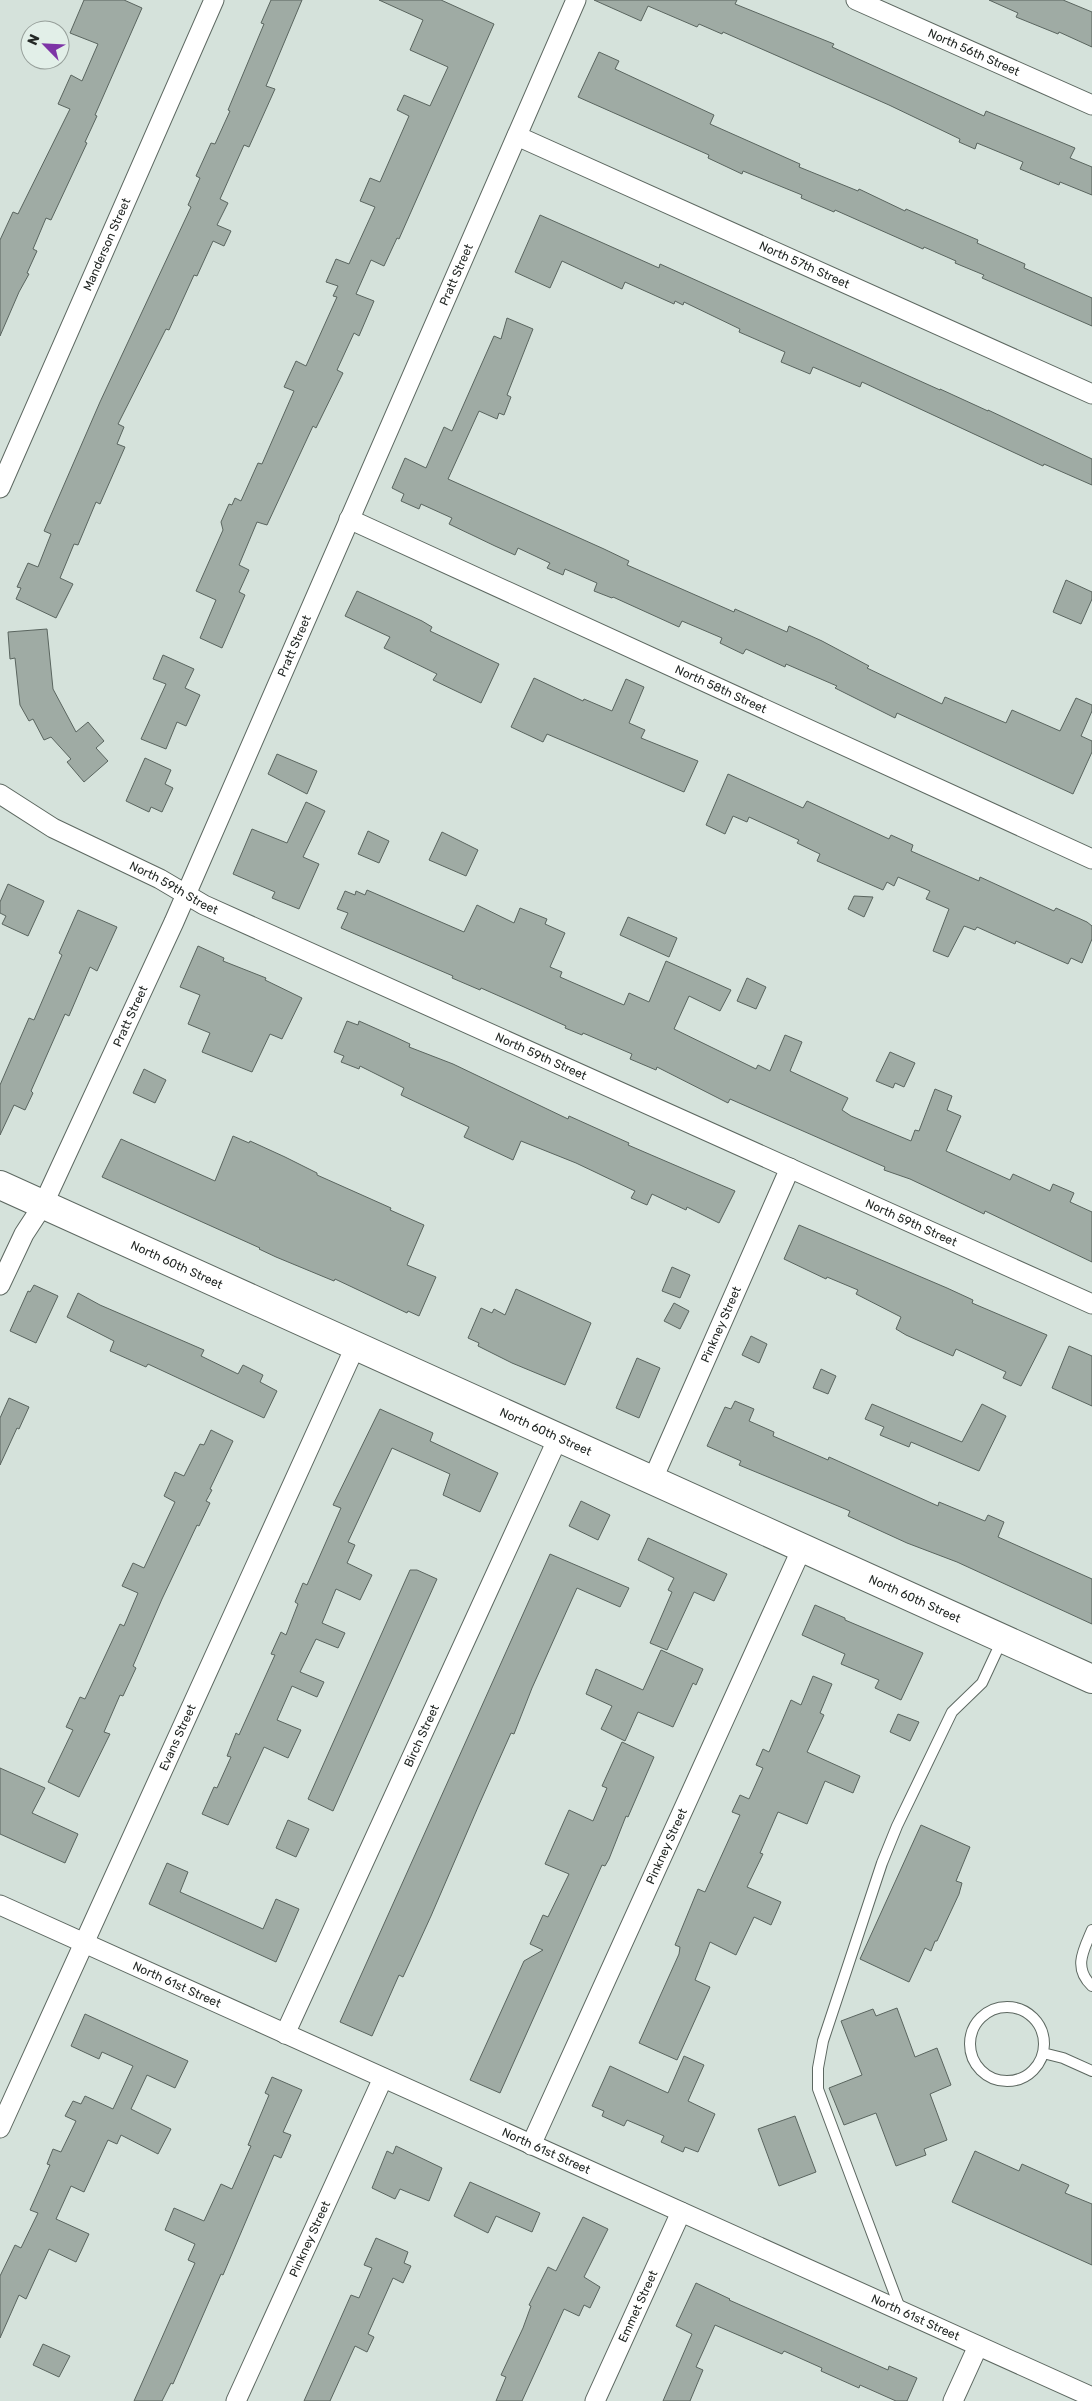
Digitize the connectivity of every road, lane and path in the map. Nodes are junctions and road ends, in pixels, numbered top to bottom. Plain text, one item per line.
1 (214, 0) edge
2 (576, 0) edge
3 (856, 0) edge
4 (1092, 105) edge
5 (517, 136) junction
6 (1092, 394) edge
7 (0, 488) edge
8 (349, 519) junction
9 (0, 794) edge
10 (1092, 859) edge
11 (185, 894) junction
12 (790, 1168) junction
13 (0, 1185) edge
14 (43, 1205) junction
15 (0, 1285) edge
16 (1092, 1304) edge
17 (355, 1347) junction
18 (558, 1438) junction
19 (652, 1481) junction
20 (802, 1548) junction
21 (1003, 1639) junction
22 (1092, 1679) edge
23 (0, 1905) edge
24 (1092, 1930) edge
25 (84, 1943) junction
26 (1092, 1986) edge
27 (285, 2034) junction
28 (1043, 2053) junction
29 (1092, 2071) edge
30 (383, 2078) junction
31 (0, 2128) edge
32 (531, 2145) junction
33 (681, 2212) junction
34 (902, 2312) junction
35 (978, 2346) junction
36 (1092, 2397) edge
37 (236, 2401) edge
38 (595, 2401) edge
39 (954, 2401) edge

1 - 7 street, Manderson Street
2 - 5 street, Pratt Street
3 - 4 street, North 56th Street
5 - 6 street, North 57th Street
5 - 8 street, Pratt Street
8 - 10 street, North 58th Street
8 - 11 street, Pratt Street
9 - 11 street, North 59th Street
11 - 12 street, North 59th Street
11 - 14 street, Pratt Street
12 - 16 street, North 59th Street
12 - 19 street, Pinkney Street
13 - 14 main road, North 60th Street
14 - 15 street, Pratt Street
14 - 17 main road, North 60th Street
17 - 18 main road, North 60th Street
17 - 25 street, Evans Street
18 - 19 main road, North 60th Street
18 - 27 street, Birch Street
19 - 20 main road, North 60th Street
20 - 21 main road, North 60th Street
20 - 32 street, Pinkney Street
21 - 22 main road, North 60th Street
21 - 34 lane
23 - 25 street, North 61st Street
24 - 26 lane
25 - 27 street, North 61st Street
25 - 31 street, Evans Street
27 - 30 street, North 61st Street
28 - 28 lane
28 - 29 lane
30 - 32 street, North 61st Street
30 - 37 street, Pinkney Street
32 - 33 street, North 61st Street
33 - 34 street, North 61st Street
33 - 38 street, Emmet Street
34 - 35 street, North 61st Street
35 - 36 street, North 61st Street
35 - 39 street

